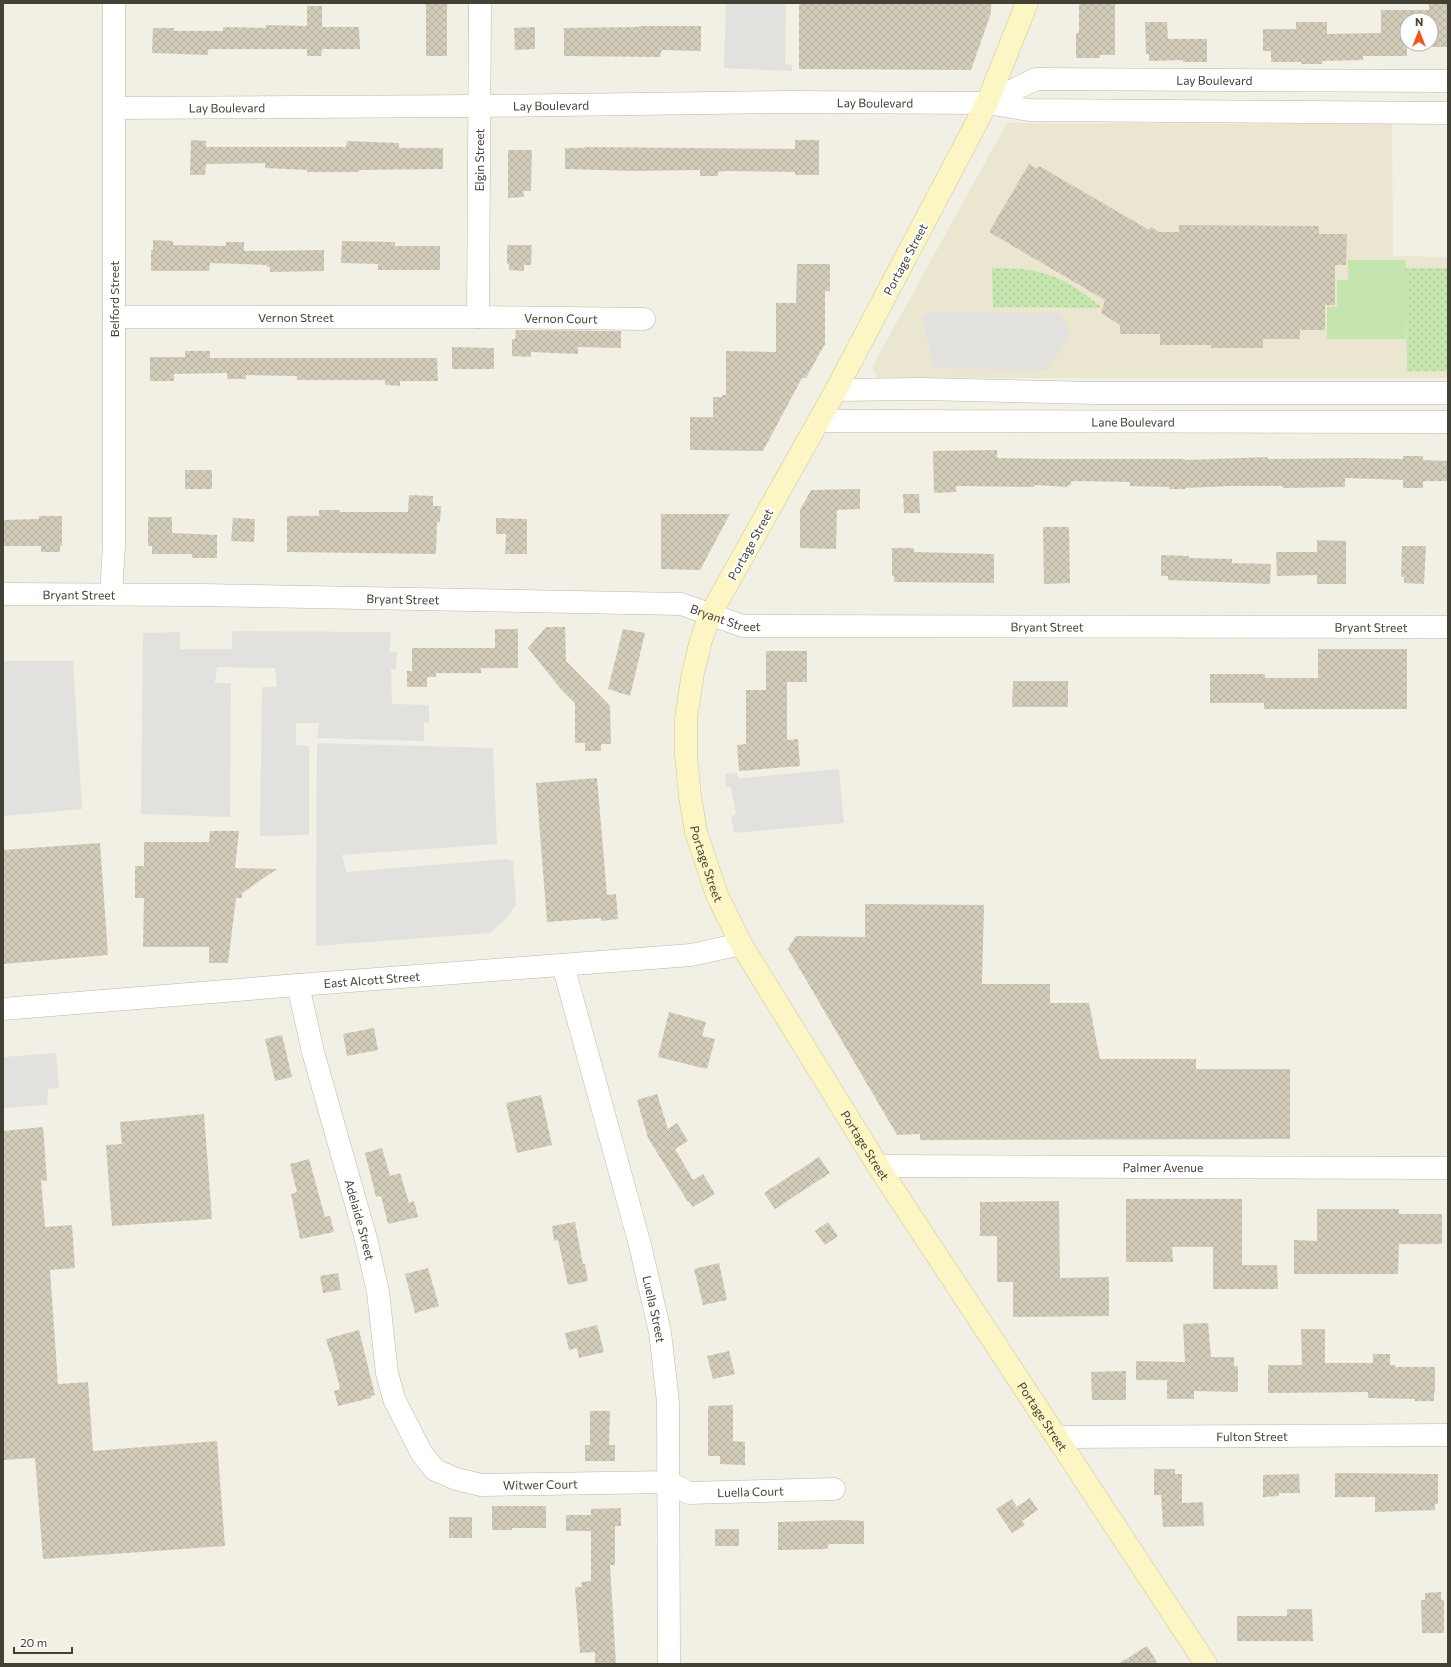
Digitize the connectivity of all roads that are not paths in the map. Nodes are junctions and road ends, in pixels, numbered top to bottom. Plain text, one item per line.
1 (114, 3) edge
2 (480, 3) edge
3 (1027, 3) edge
4 (1316, 81) junction
5 (1448, 81) edge
6 (987, 103) junction
7 (480, 106) junction
8 (115, 108) junction
9 (1316, 113) junction
10 (1448, 113) edge
11 (114, 317) junction
12 (478, 317) junction
13 (644, 319) dead end
14 (836, 390) junction
15 (1266, 393) junction
16 (1448, 393) edge
17 (818, 421) junction
18 (1266, 422) junction
19 (1448, 422) edge
20 (3, 594) edge
21 (111, 594) junction
22 (710, 615) junction
23 (1448, 627) edge
24 (741, 944) junction
25 (563, 965) junction
26 (298, 985) junction
27 (3, 1009) edge
28 (878, 1166) junction
29 (1448, 1168) edge
30 (1448, 1436) edge
31 (1057, 1438) junction
32 (422, 1454) joint
33 (669, 1482) junction
34 (834, 1489) dead end
35 (669, 1664) edge
36 (1206, 1664) edge

1 - 8 street, Belford Street
2 - 7 street, Elgin Street
3 - 6 main road, Portage Street
4 - 5 street, Lay Boulevard
4 - 6 street, Lay Boulevard
4 - 9 street
6 - 7 street, Lay Boulevard
6 - 9 street, Lay Boulevard
6 - 14 main road, Portage Street
7 - 8 street, Lay Boulevard
7 - 12 street, Elgin Street
8 - 11 street, Belford Street
9 - 10 street, Lay Boulevard
11 - 12 street, Vernon Street
11 - 21 street, Belford Street
12 - 13 street, Vernon Court
14 - 15 street
14 - 17 main road, Portage Street
15 - 16 street
15 - 18 street
17 - 18 street, Lane Boulevard
17 - 22 main road, Portage Street
18 - 19 street, Lane Boulevard
20 - 21 street, Bryant Street
21 - 22 street, Bryant Street
22 - 23 street, Bryant Street
22 - 24 main road, Portage Street
24 - 25 street, East Alcott Street
24 - 28 main road, Portage Street
25 - 26 street, East Alcott Street
25 - 33 street, Luella Street
26 - 27 street, East Alcott Street
26 - 32 street, Adelaide Street
28 - 29 street, Palmer Avenue
28 - 31 main road, Portage Street
30 - 31 street, Fulton Street
31 - 36 main road, Portage Street
32 - 33 street, Witwer Court
33 - 34 street, Luella Court
33 - 35 street, Luella Street

